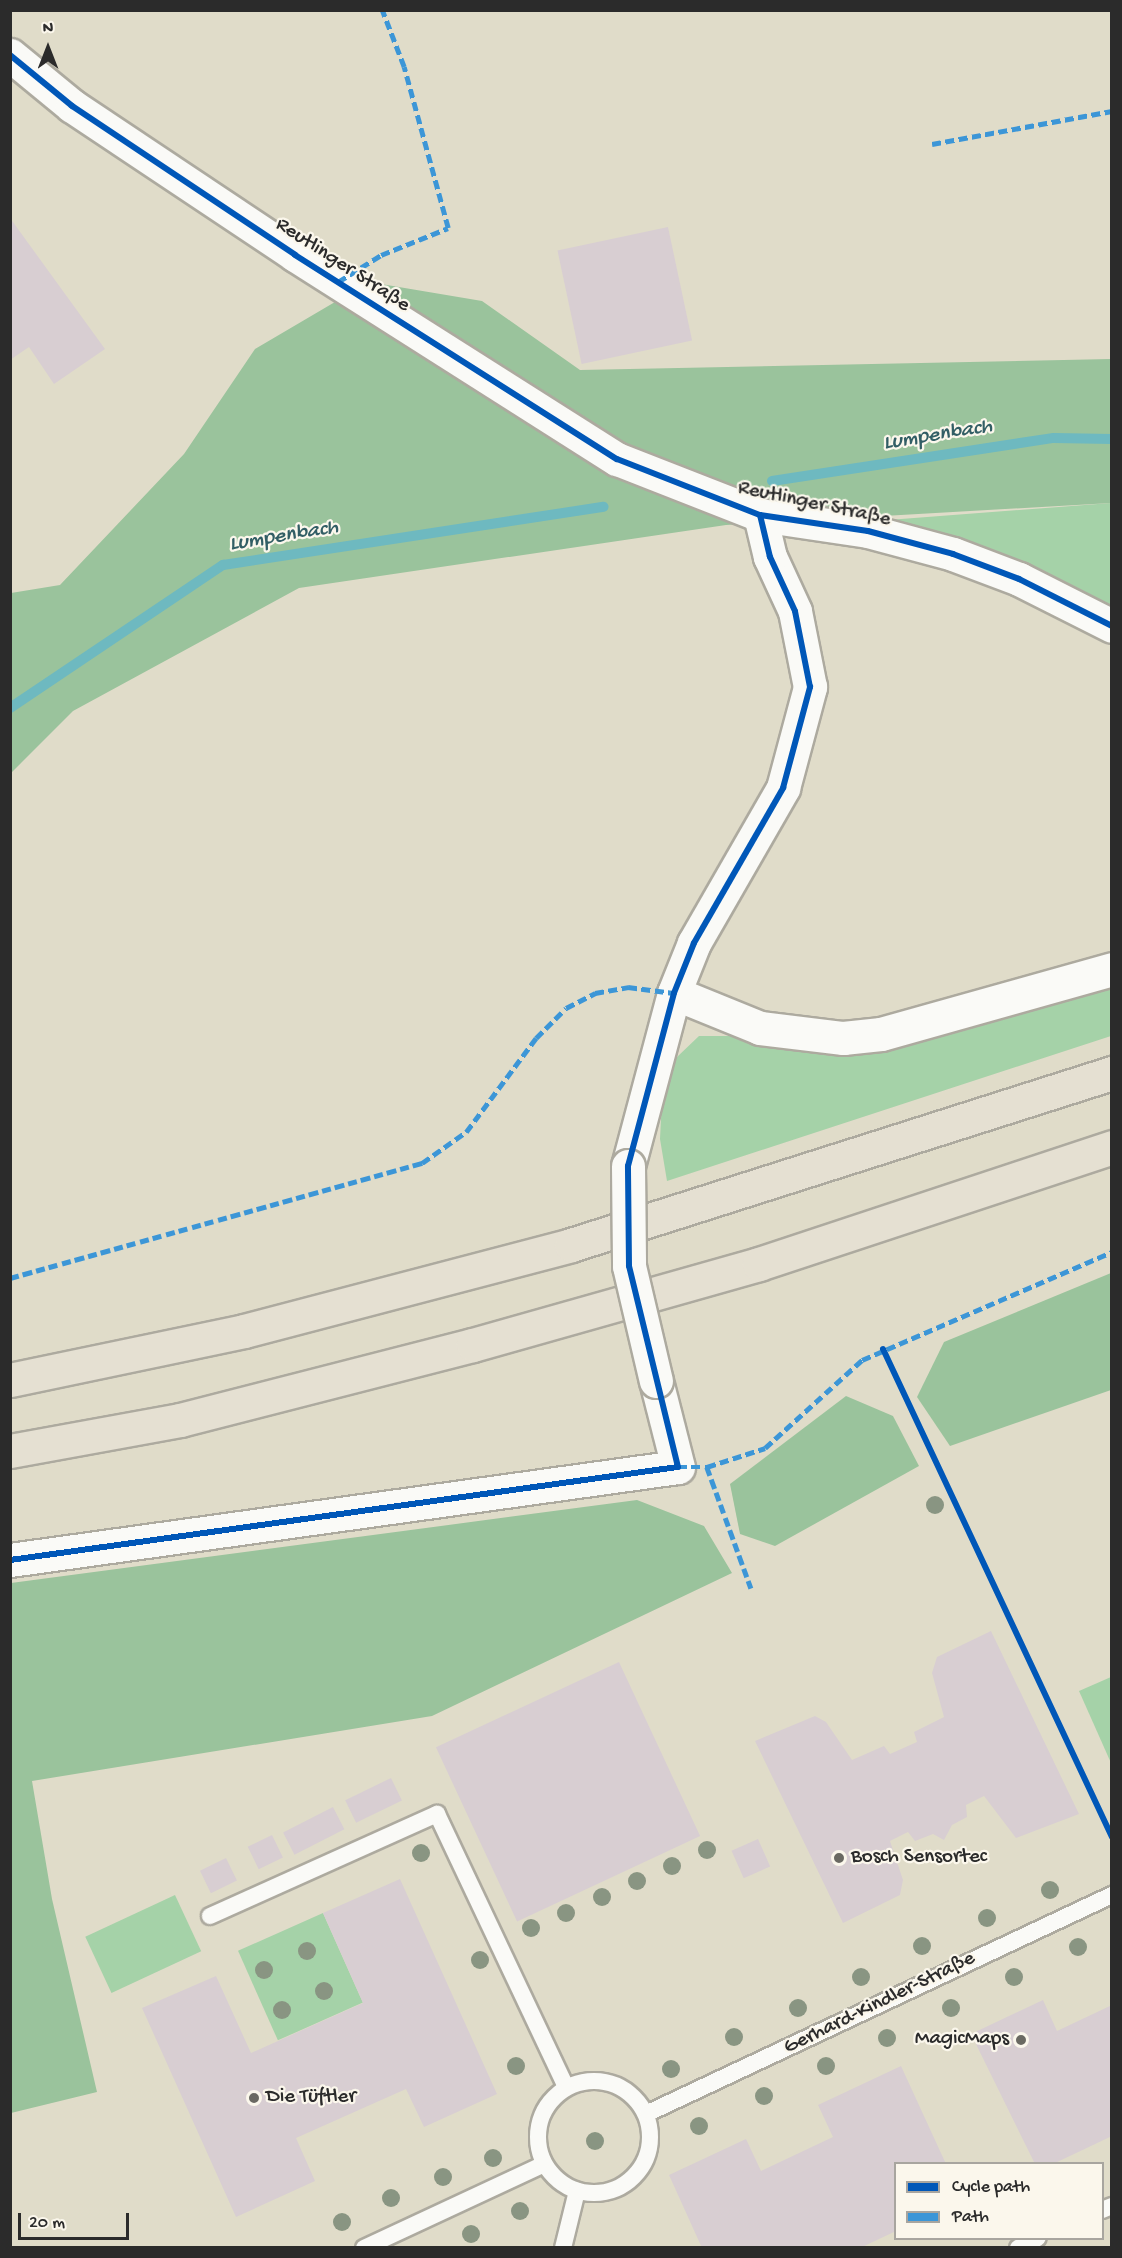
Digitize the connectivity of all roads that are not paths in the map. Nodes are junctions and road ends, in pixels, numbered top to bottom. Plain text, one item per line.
1 (10, 55) edge
2 (760, 514) junction
3 (1112, 626) edge
4 (1112, 969) edge
5 (674, 993) junction
6 (1112, 1073) edge
7 (1112, 1147) edge
8 (10, 1380) edge
9 (10, 1451) edge
10 (10, 1560) edge
11 (1112, 1895) edge
12 (210, 1916) dead end
13 (566, 2086) junction
14 (648, 2113) junction
15 (544, 2164) junction
16 (577, 2191) junction
17 (1034, 2240) edge
18 (364, 2247) edge
19 (563, 2247) edge
20 (1018, 2247) edge

1 - 2 street, Reutlinger Straße
2 - 3 street, Reutlinger Straße
2 - 5 street
4 - 5 street
5 - 10 street, bridge
6 - 8 highway
7 - 9 highway
11 - 14 lane, Gerhard-Kindler-Straße
12 - 13 lane
13 - 14 lane
13 - 15 lane
14 - 16 lane
15 - 16 lane
15 - 18 lane
16 - 19 lane
17 - 20 lane

